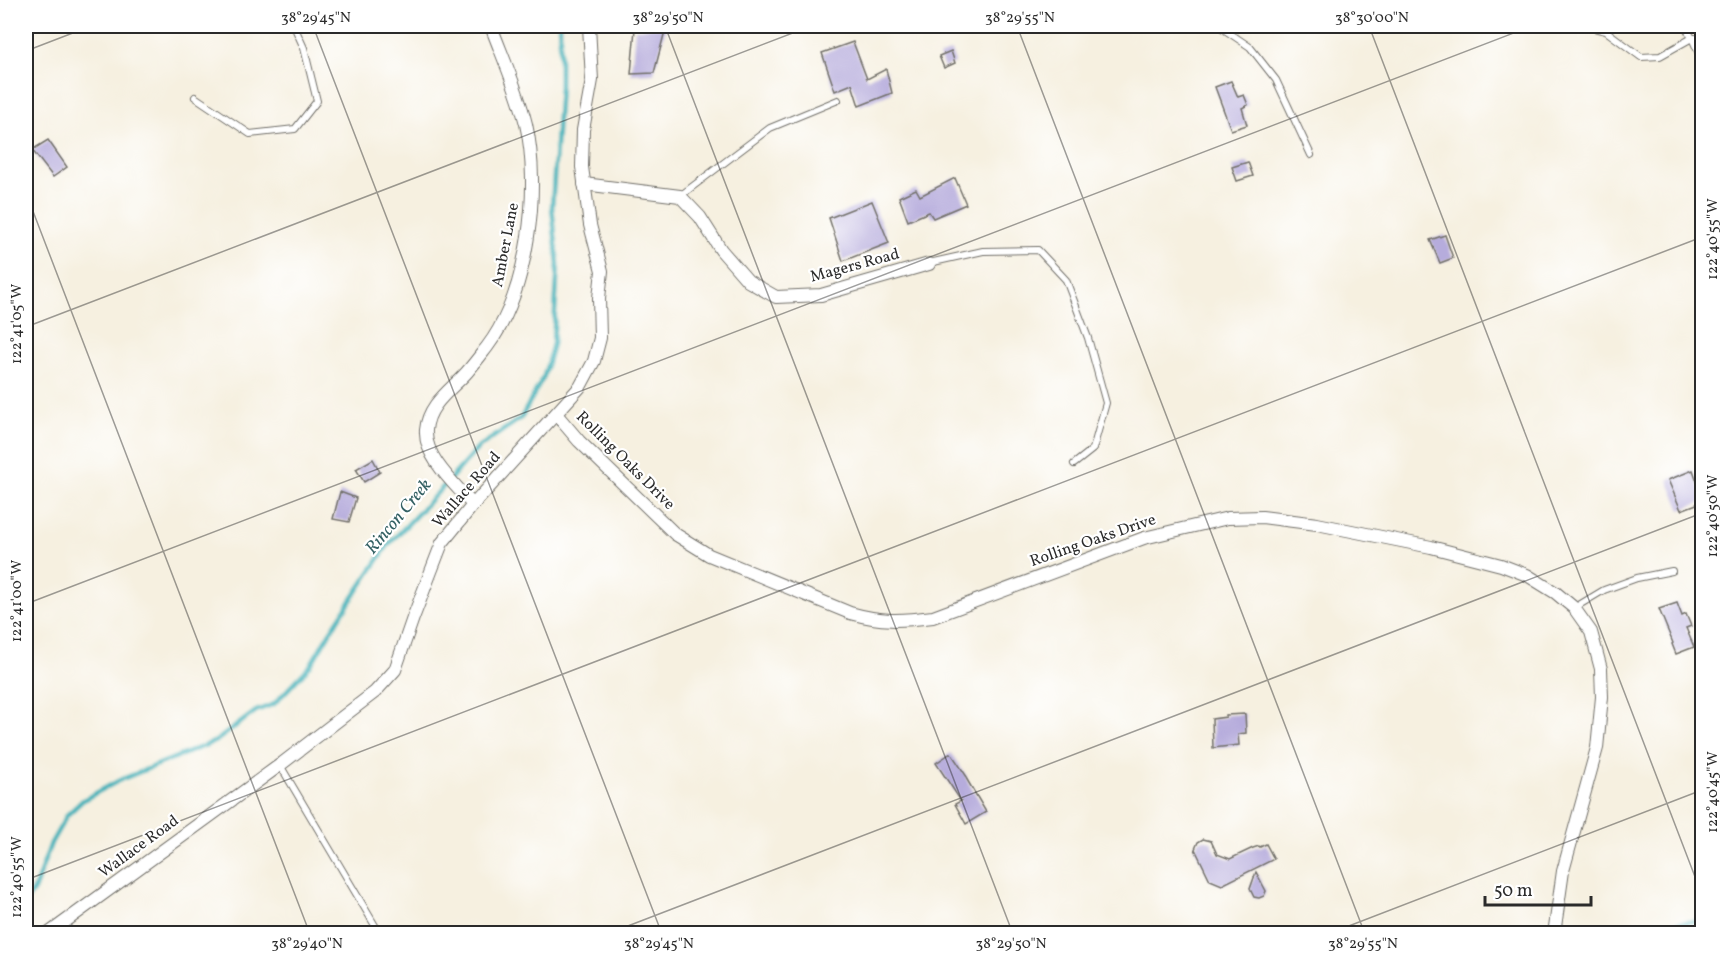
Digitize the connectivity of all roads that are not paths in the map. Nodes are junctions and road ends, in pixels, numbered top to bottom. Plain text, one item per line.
1 (294, 26) edge
2 (491, 26) edge
3 (589, 26) edge
4 (1219, 26) edge
5 (1586, 26) edge
6 (1685, 26) edge
7 (1692, 38) junction
8 (1702, 38) edge
9 (1702, 60) edge
10 (195, 98) dead end
11 (838, 100) dead end
12 (1311, 154) dead end
13 (584, 184) junction
14 (680, 196) junction
15 (928, 264) joint
16 (556, 414) junction
17 (1074, 464) dead end
18 (473, 505) junction
19 (1672, 570) dead end
20 (1574, 608) junction
21 (280, 765) junction
22 (48, 933) edge
23 (380, 933) edge
24 (1554, 933) edge

1 - 10 lane
2 - 18 street, Amber Lane
3 - 13 street, Wallace Road
4 - 12 lane
5 - 7 lane
6 - 7 lane
7 - 8 lane
7 - 9 lane
11 - 14 lane
13 - 14 street
13 - 16 street, Wallace Road
14 - 15 street, Magers Road
15 - 17 lane
16 - 18 street, Wallace Road
16 - 20 street, Rolling Oaks Drive
18 - 21 street, Wallace Road
19 - 20 lane
20 - 24 street, Rolling Oaks Drive
21 - 22 street, Wallace Road
21 - 23 lane

